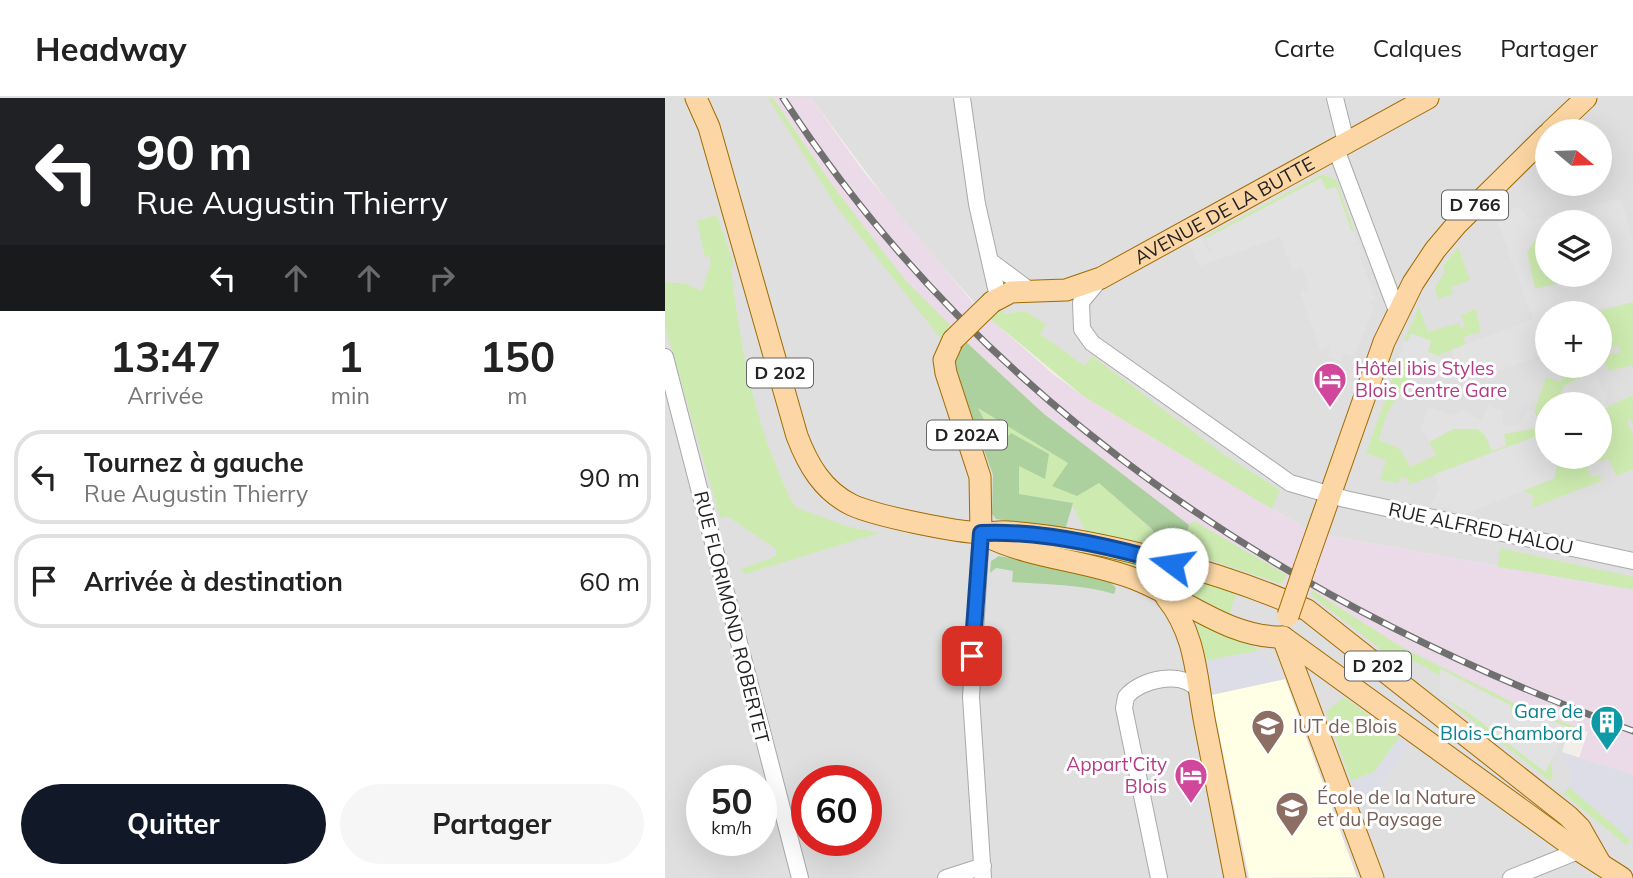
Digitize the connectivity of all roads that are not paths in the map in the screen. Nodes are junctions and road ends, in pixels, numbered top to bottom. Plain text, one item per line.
1 (696, 98) edge
2 (962, 98) edge
3 (1335, 98) edge
4 (1428, 98) edge
5 (1586, 98) edge
6 (1564, 119) edge
7 (1341, 146) junction
8 (1535, 147) edge
9 (990, 261) junction
10 (1101, 278) junction
11 (1007, 295) junction
12 (1397, 311) junction
13 (665, 357) edge
14 (1330, 494) junction
15 (981, 533) junction
16 (1633, 561) edge
17 (1160, 590) junction
18 (1283, 637) junction
19 (1199, 691) junction
20 (1590, 853) junction
21 (983, 872) edge
22 (800, 878) edge
23 (946, 878) edge
24 (1159, 878) edge
25 (1235, 878) edge
26 (1373, 878) edge
27 (1511, 878) edge
28 (1622, 878) edge

1 - 15 main road, D 202
2 - 9 street
3 - 7 street
4 - 7 main road, AVENUE DE LA BUTTE
5 - 6 main road
7 - 10 main road, AVENUE DE LA BUTTE
7 - 12 street
8 - 12 main road, D 766
9 - 11 street
9 - 11 street
10 - 11 main road, AVENUE DE LA BUTTE
10 - 14 street, RUE ALFRED HALOU
11 - 15 main road, D 202A, bridge
12 - 14 main road, D 766
13 - 22 street, RUE FLORIMOND ROBERTET
14 - 16 street, RUE ALFRED HALOU
14 - 18 main road, D 766, bridge
15 - 17 main road, D 202
15 - 20 main road, D 202
15 - 21 street
17 - 18 main road, D 202
17 - 19 main road
18 - 20 main road
18 - 26 main road
19 - 24 street
19 - 25 main road
20 - 27 street
20 - 28 main road
21 - 23 street

